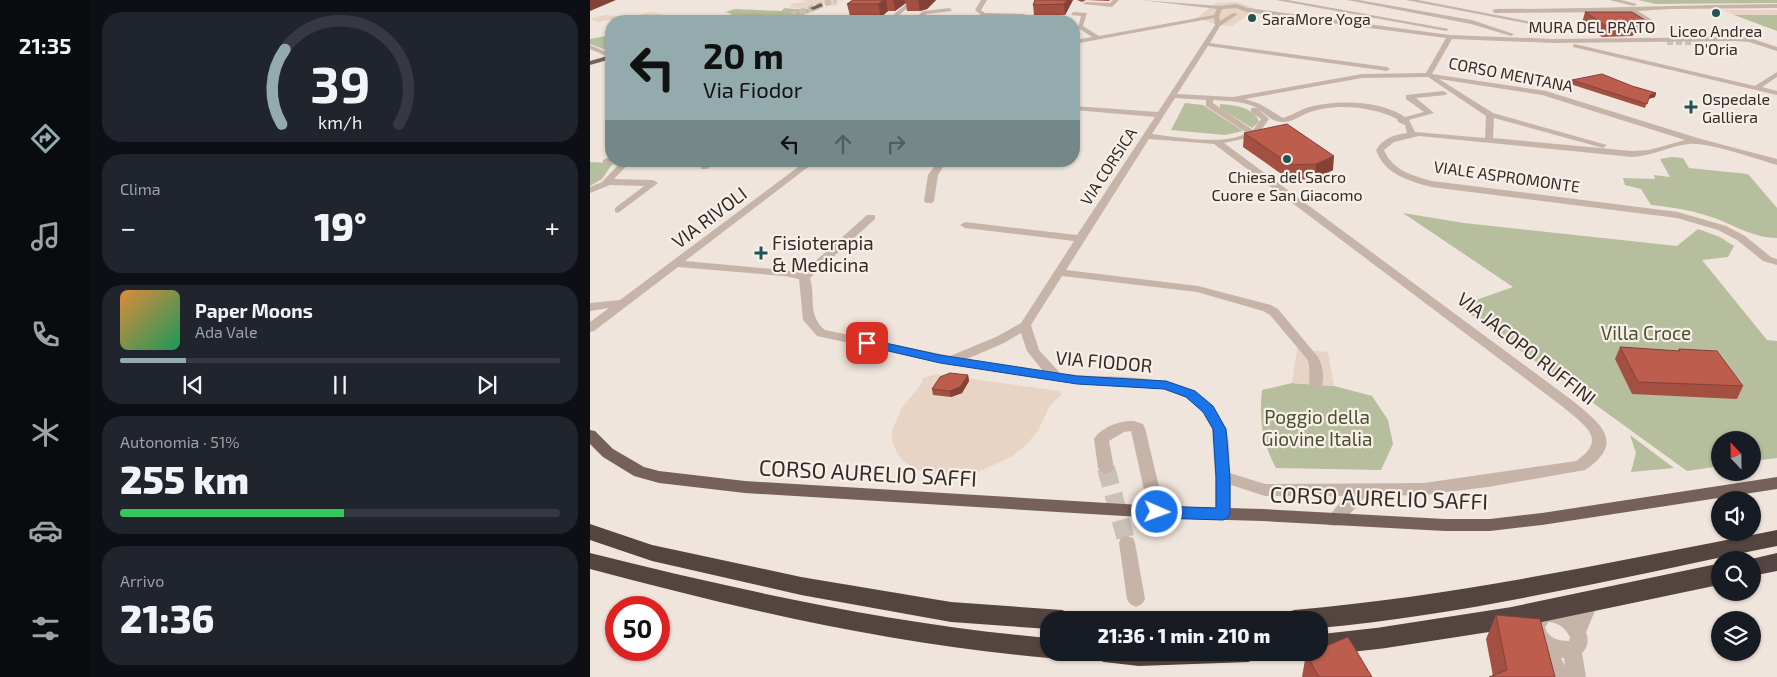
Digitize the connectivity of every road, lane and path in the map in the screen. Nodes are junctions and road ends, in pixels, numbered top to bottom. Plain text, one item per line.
1 (914, 0) edge
2 (984, 0) edge
3 (1143, 0) edge
4 (1279, 0) edge
5 (1350, 0) edge
6 (1409, 0) edge
7 (1612, 0) edge
8 (1632, 0) edge
9 (1420, 1) edge
10 (1624, 1) edge
11 (1086, 4) dead end
12 (1113, 4) edge
13 (1495, 4) dead end
14 (821, 5) dead end
15 (1777, 6) edge
16 (1670, 7) junction
17 (813, 8) dead end
18 (1220, 8) edge
19 (950, 10) dead end
20 (1247, 10) junction
21 (1618, 10) junction
22 (1631, 10) junction
23 (1494, 11) dead end
24 (1504, 11) junction
25 (1073, 14) dead end
26 (1235, 14) junction
27 (896, 15) edge
28 (922, 15) edge
29 (984, 15) edge
30 (1636, 22) junction
31 (1218, 25) junction
32 (1644, 27) edge
33 (1529, 30) dead end
34 (1466, 32) junction
35 (1722, 36) dead end
36 (1099, 38) junction
37 (1450, 38) junction
38 (1471, 38) junction
39 (1501, 40) junction
40 (1080, 41) edge
41 (1553, 41) junction
42 (1732, 41) dead end
43 (1667, 42) tunnel mouth
44 (1703, 42) tunnel mouth
45 (1755, 42) junction
46 (1564, 43) junction
47 (1777, 43) edge
48 (1206, 44) junction
49 (590, 47) edge
50 (1777, 49) edge
51 (605, 56) edge
52 (605, 61) edge
53 (590, 65) edge
54 (1383, 69) junction
55 (1777, 74) edge
56 (1391, 75) junction
57 (1428, 75) junction
58 (1756, 88) junction
59 (1443, 93) dead end
60 (1777, 93) edge
61 (1173, 96) junction
62 (1210, 98) junction
63 (1220, 99) junction
64 (1233, 99) junction
65 (1080, 108) edge
66 (1487, 114) junction
67 (1161, 115) junction
68 (1401, 120) junction
69 (1254, 134) junction
70 (1412, 135) junction
71 (1147, 136) junction
72 (1487, 139) junction
73 (1698, 141) junction
74 (1217, 142) junction
75 (1615, 150) junction
76 (1777, 162) edge
77 (622, 167) edge
78 (804, 167) edge
79 (939, 167) edge
80 (609, 182) junction
81 (590, 190) edge
82 (590, 195) edge
83 (929, 201) dead end
84 (618, 210) dead end
85 (871, 217) dead end
86 (965, 225) dead end
87 (1081, 239) junction
88 (1772, 260) edge
89 (677, 264) junction
90 (1777, 269) edge
91 (1059, 272) junction
92 (804, 277) junction
93 (627, 301) junction
94 (590, 307) edge
95 (1025, 326) junction
96 (590, 328) edge
97 (951, 360) junction
98 (1055, 376) junction
99 (1316, 385) dead end
100 (590, 435) edge
101 (1106, 468) tunnel mouth
102 (1223, 477) junction
103 (1777, 483) edge
104 (1362, 490) junction
105 (1157, 512) junction
106 (1223, 514) junction
107 (1334, 520) junction
108 (590, 532) edge
109 (1777, 538) edge
110 (1128, 543) tunnel mouth
111 (1777, 556) edge
112 (1761, 559) edge
113 (590, 562) edge
114 (1777, 562) edge
115 (1761, 565) edge
116 (1711, 569) edge
117 (1711, 576) edge
118 (1136, 599) dead end
119 (1589, 604) junction
120 (1555, 614) junction
121 (1328, 617) edge
122 (1040, 618) edge
123 (1577, 631) junction
124 (1544, 642) junction
125 (1328, 644) edge
126 (1040, 647) edge
127 (1572, 650) junction
128 (1560, 677) edge
129 (1576, 677) edge

1 - 27 street
2 - 29 street
3 - 18 street
4 - 34 street
5 - 35 street
6 - 9 street
7 - 10 street
8 - 16 street
9 - 33 street
10 - 16 street
10 - 22 street
11 - 12 street
13 - 24 street
14 - 17 main road
15 - 16 street
16 - 22 street
18 - 20 street
18 - 26 street
18 - 31 street
18 - 36 street
19 - 28 street
20 - 26 street
20 - 37 street, MURA DEL PRATO
21 - 22 street
21 - 24 street
21 - 30 street
22 - 30 street
23 - 24 street
25 - 36 street
26 - 31 street
30 - 32 street
31 - 48 street, VIA CORSICA
34 - 38 street
34 - 39 street
36 - 40 street
37 - 38 street, MURA DEL PRATO
37 - 57 street
38 - 39 street, MURA DEL PRATO
39 - 41 street, MURA DEL PRATO
41 - 45 street, MURA DEL PRATO
41 - 46 street
42 - 44 street
43 - 46 street
45 - 47 street
45 - 50 street, MURA DEL PRATO
46 - 58 street
48 - 54 street
48 - 61 street, VIA CORSICA
49 - 51 street
52 - 53 main road
54 - 56 street
54 - 57 street
55 - 58 street
56 - 57 street, CORSO MENTANA
56 - 64 street, CORSO MENTANA
57 - 66 street
57 - 73 street, CORSO MENTANA
58 - 60 street
59 - 68 street
61 - 62 street
61 - 67 street, VIA CORSICA
62 - 63 street
62 - 69 street
63 - 64 street
63 - 69 street
64 - 68 street
65 - 67 street
66 - 72 street
66 - 75 street
67 - 71 street, VIA CORSICA
68 - 70 street
69 - 74 street
70 - 72 street, VIALE ASPROMONTE
70 - 88 street, VIALE ASPROMONTE
71 - 74 street
71 - 87 street, VIA CORSICA
72 - 75 street, VIALE ASPROMONTE
73 - 75 street, VIALE ASPROMONTE
73 - 76 street, CORSO MENTANA
74 - 104 street, VIA JACOPO RUFFINI
77 - 80 street
78 - 89 street, VIA RIVOLI
79 - 83 street
80 - 81 street
80 - 82 street
80 - 84 street
85 - 92 street
86 - 87 street
87 - 91 street, VIA CORSICA
88 - 90 street
89 - 92 street
89 - 93 street, VIA RIVOLI
91 - 95 street, VIA CORSICA
91 - 99 street
92 - 97 street, VIA FIODOR
93 - 94 street
93 - 96 street
95 - 97 street, VIA CORSICA
95 - 98 street
97 - 98 street, VIA FIODOR
98 - 102 street, VIA FIODOR
100 - 105 main road, CORSO AURELIO SAFFI
101 - 105 street
102 - 104 street, VIA JACOPO RUFFINI
102 - 106 street, VIA FIODOR
103 - 107 main road, CORSO AURELIO SAFFI
104 - 107 street
105 - 106 main road, CORSO AURELIO SAFFI
106 - 107 main road, CORSO AURELIO SAFFI
108 - 122 highway
109 - 121 highway
110 - 118 street
111 - 112 street
113 - 126 highway
114 - 115 highway
116 - 119 street
117 - 125 highway, bridge
119 - 120 street
119 - 123 street
120 - 123 street
120 - 124 street
123 - 127 street
124 - 127 street
124 - 128 street
127 - 129 street

